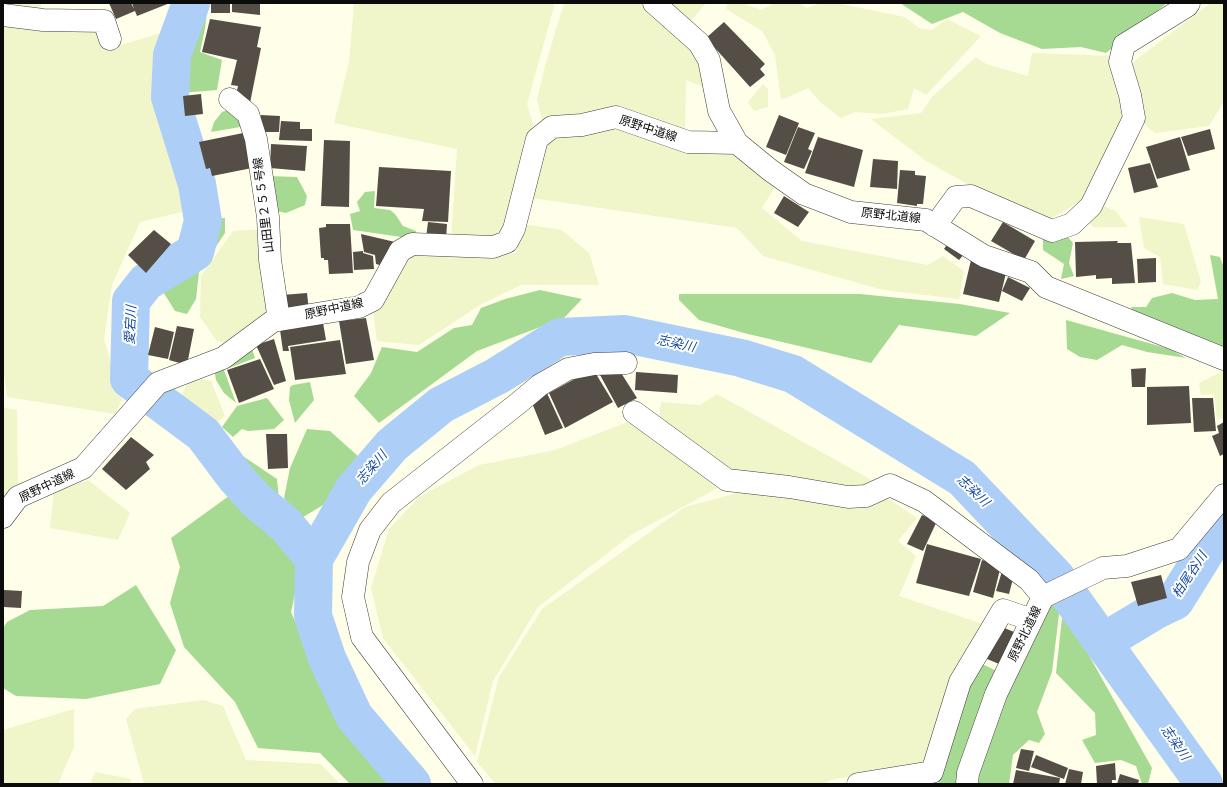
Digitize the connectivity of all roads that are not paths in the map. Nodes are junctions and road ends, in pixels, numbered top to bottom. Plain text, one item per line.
1 (654, 3) edge
2 (1189, 3) edge
3 (3, 15) edge
4 (110, 38) dead end
5 (230, 99) dead end
6 (737, 143) junction
7 (935, 226) junction
8 (279, 320) junction
9 (1224, 359) edge
10 (626, 363) dead end
11 (634, 412) dead end
12 (1224, 495) edge
13 (3, 517) edge
14 (1043, 597) junction
15 (1032, 620) junction
16 (472, 784) edge
17 (858, 784) edge
18 (967, 784) edge

1 - 6 street, 原野北道線
2 - 7 street
3 - 4 street
5 - 8 street, 山田里２５５号線
6 - 7 street, 原野北道線
6 - 8 street, 原野中道線
7 - 9 street, 原野北道線
8 - 13 street, 原野中道線
10 - 16 street
11 - 14 street
12 - 14 street, 原野北道線
14 - 15 street, 原野北道線
15 - 17 street
15 - 18 street, 原野北道線

